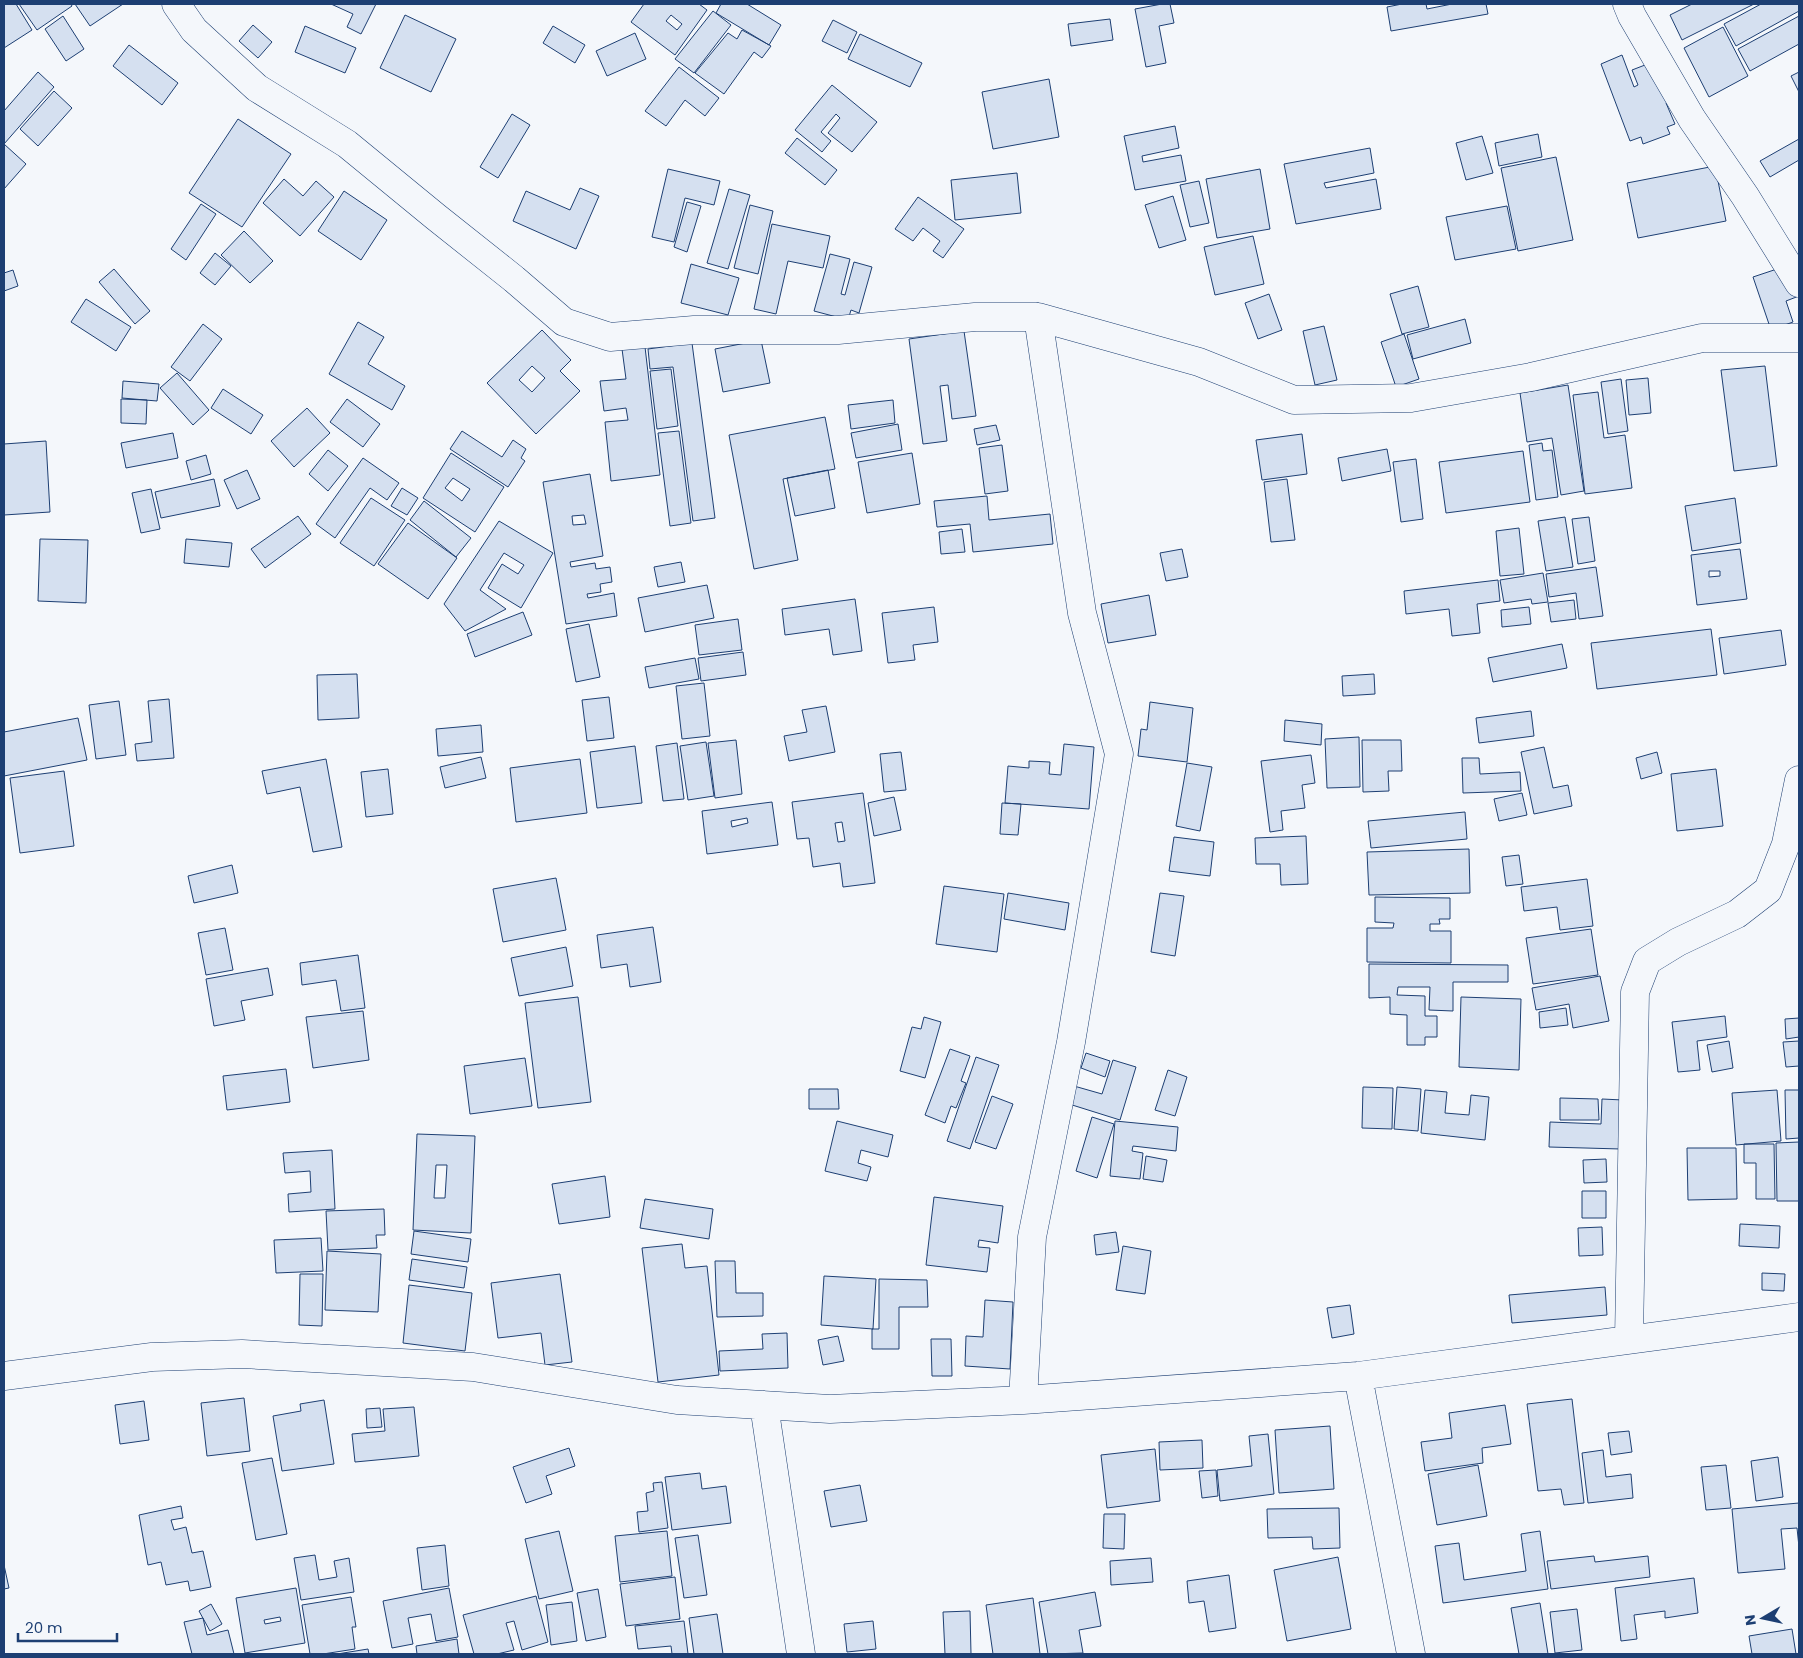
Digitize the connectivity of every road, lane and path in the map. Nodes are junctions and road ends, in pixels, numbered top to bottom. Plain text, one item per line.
1 (176, 4) edge
2 (1627, 4) edge
3 (1799, 283) edge
4 (1038, 317) junction
5 (1799, 338) edge
6 (1799, 780) edge
7 (1799, 1317) edge
8 (1629, 1339) junction
9 (4, 1376) edge
10 (1358, 1376) junction
11 (1023, 1400) junction
12 (764, 1405) junction
13 (801, 1654) edge
14 (1411, 1654) edge

1 - 4 street
2 - 3 street
4 - 5 street
4 - 11 street
6 - 8 street
7 - 8 street
8 - 10 street
9 - 12 street
10 - 11 street
10 - 14 street
11 - 12 street
12 - 13 street

